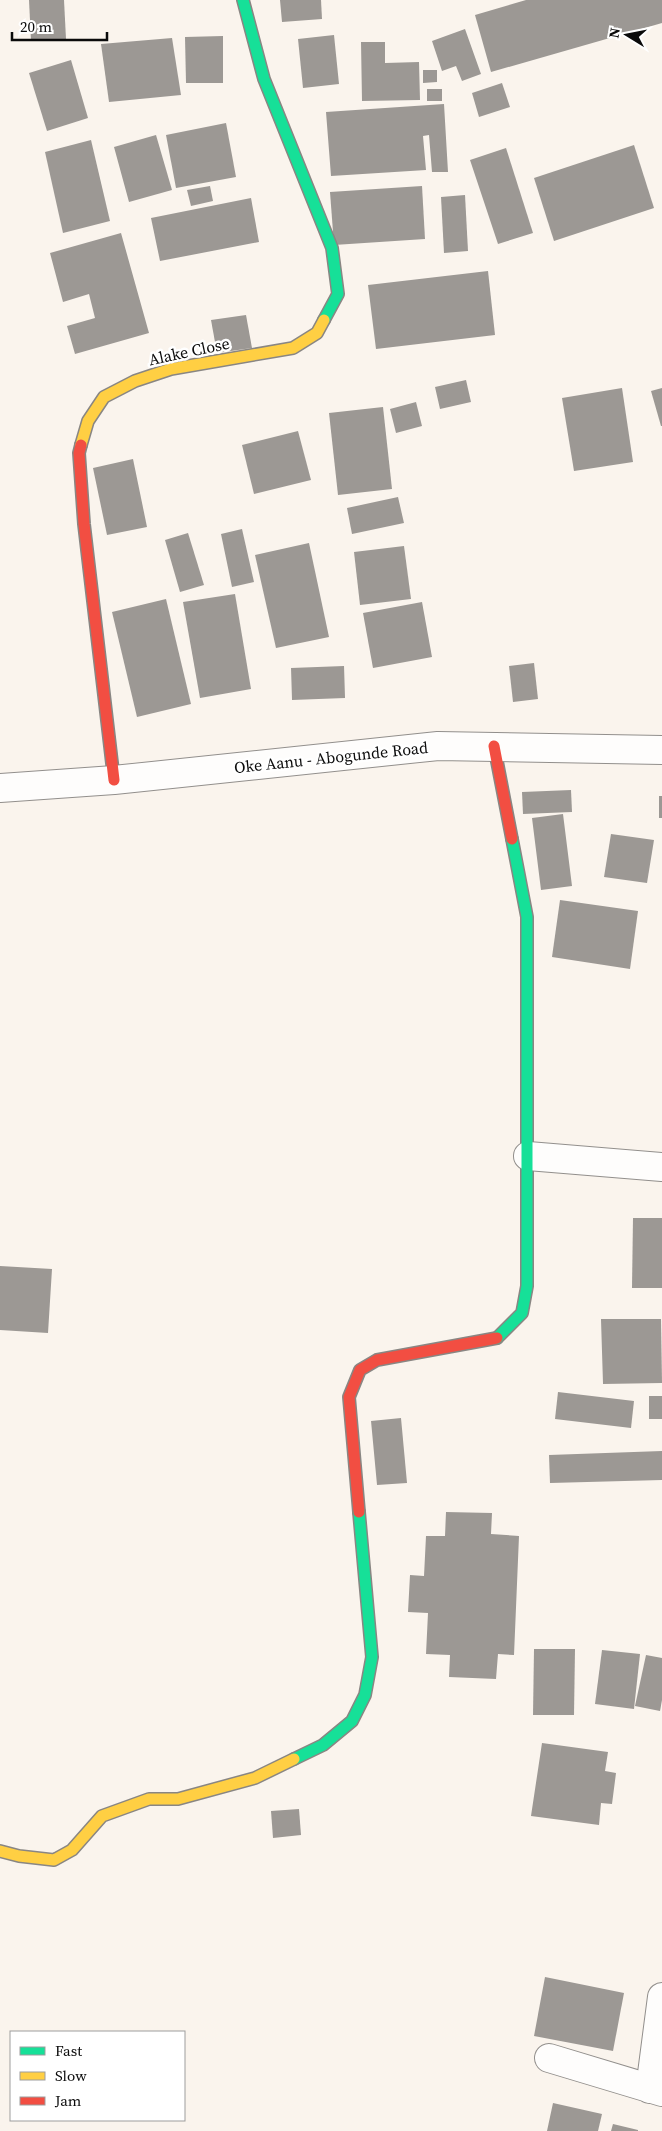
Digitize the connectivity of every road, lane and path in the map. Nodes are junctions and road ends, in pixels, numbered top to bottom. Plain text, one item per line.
1 (243, 0) edge
2 (494, 746) junction
3 (662, 750) edge
4 (114, 780) junction
5 (0, 788) edge
6 (528, 1156) junction
7 (662, 1167) edge
8 (0, 1851) edge
9 (662, 1997) edge
10 (549, 2058) dead end
11 (656, 2090) edge

1 - 4 street, Alake Close
2 - 3 street, Oke Aanu - Abogunde Road
2 - 4 street, Oke Aanu - Abogunde Road
2 - 6 street
4 - 5 street, Oke Aanu - Abogunde Road
6 - 7 street
6 - 8 street
9 - 11 street
10 - 11 street

